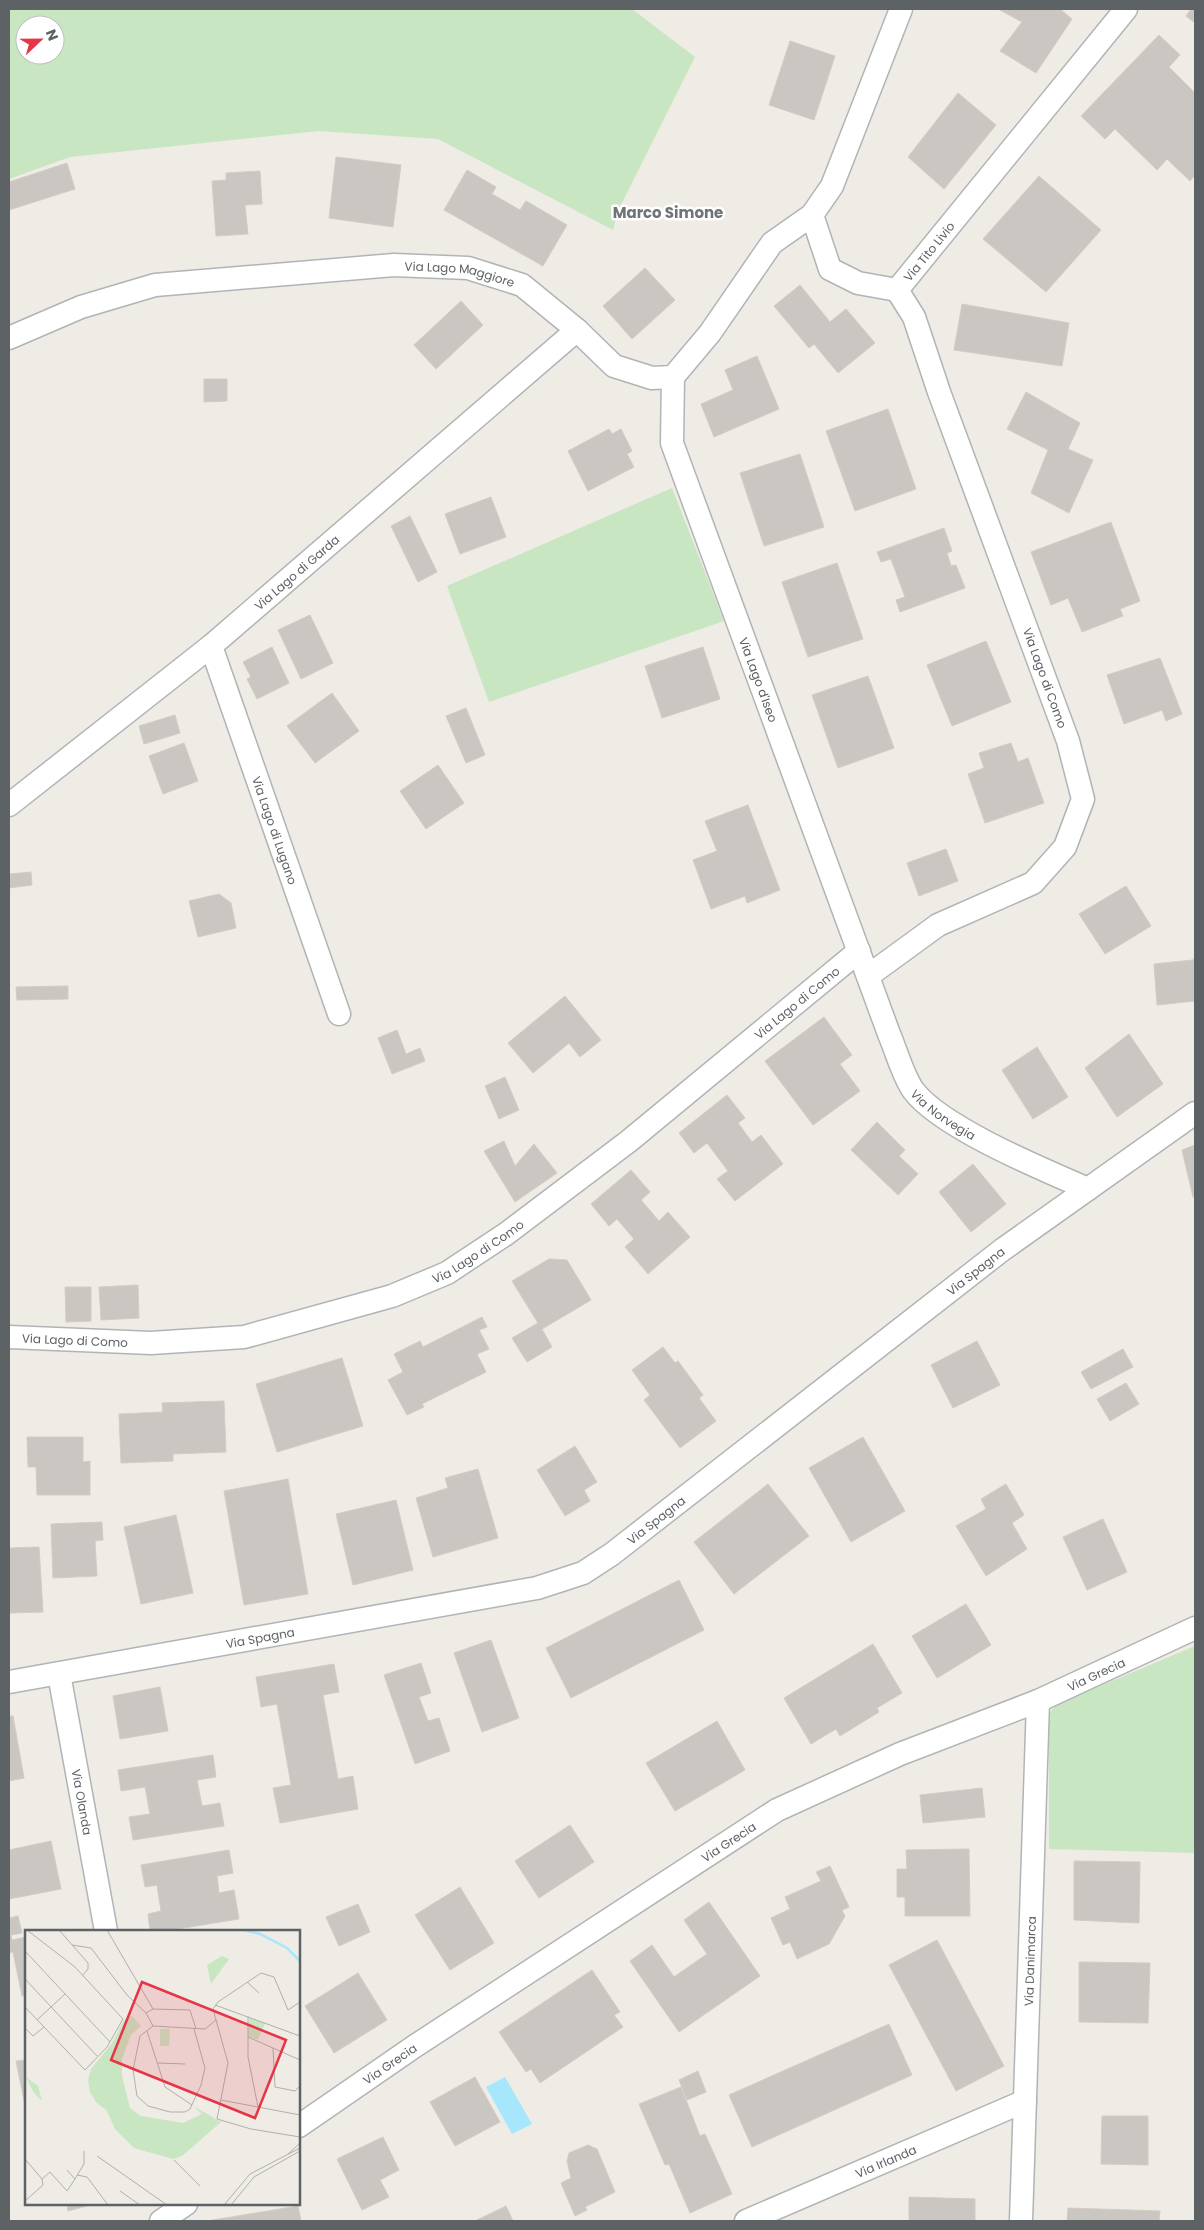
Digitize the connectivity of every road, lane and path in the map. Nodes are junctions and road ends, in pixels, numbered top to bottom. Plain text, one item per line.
1 (901, 9) edge
2 (1126, 9) edge
3 (812, 215) junction
4 (897, 290) junction
5 (577, 330) junction
6 (9, 338) edge
7 (673, 377) junction
8 (211, 646) junction
9 (9, 805) edge
10 (859, 951) junction
11 (868, 976) junction
12 (339, 1014) dead end
13 (1195, 1113) edge
14 (1088, 1189) junction
15 (9, 1337) edge
16 (1195, 1628) edge
17 (59, 1674) junction
18 (9, 1682) edge
19 (1038, 1702) junction
20 (106, 1930) edge
21 (1025, 2100) junction
22 (300, 2125) edge
23 (156, 2205) edge
24 (184, 2205) edge
25 (160, 2221) edge
26 (746, 2221) edge
27 (1022, 2221) edge

1 - 3 street
2 - 4 street, Via Tito Livio
3 - 4 street, Via Tito Livio
3 - 7 street
4 - 11 street, Via Lago di Como
5 - 6 street, Via Lago Maggiore
5 - 7 street, Via Lago Maggiore
5 - 8 street, Via Lago di Garda
7 - 10 street, Via Lago d'Iseo
8 - 9 street, Via Lago di Garda
8 - 12 street, Via Lago di Lugano
10 - 11 street, Via Lago d'Iseo
10 - 15 street, Via Lago di Como
11 - 14 street, Via Norvegia
13 - 14 street, Via Spagna
14 - 17 street, Via Spagna
16 - 19 street, Via Grecia
17 - 18 street, Via Spagna
17 - 20 street, Via Olanda
19 - 21 street, Via Danimarca
19 - 22 street, Via Grecia
21 - 26 street, Via Irlanda
21 - 27 street, Via Danimarca
23 - 25 street
24 - 25 street

